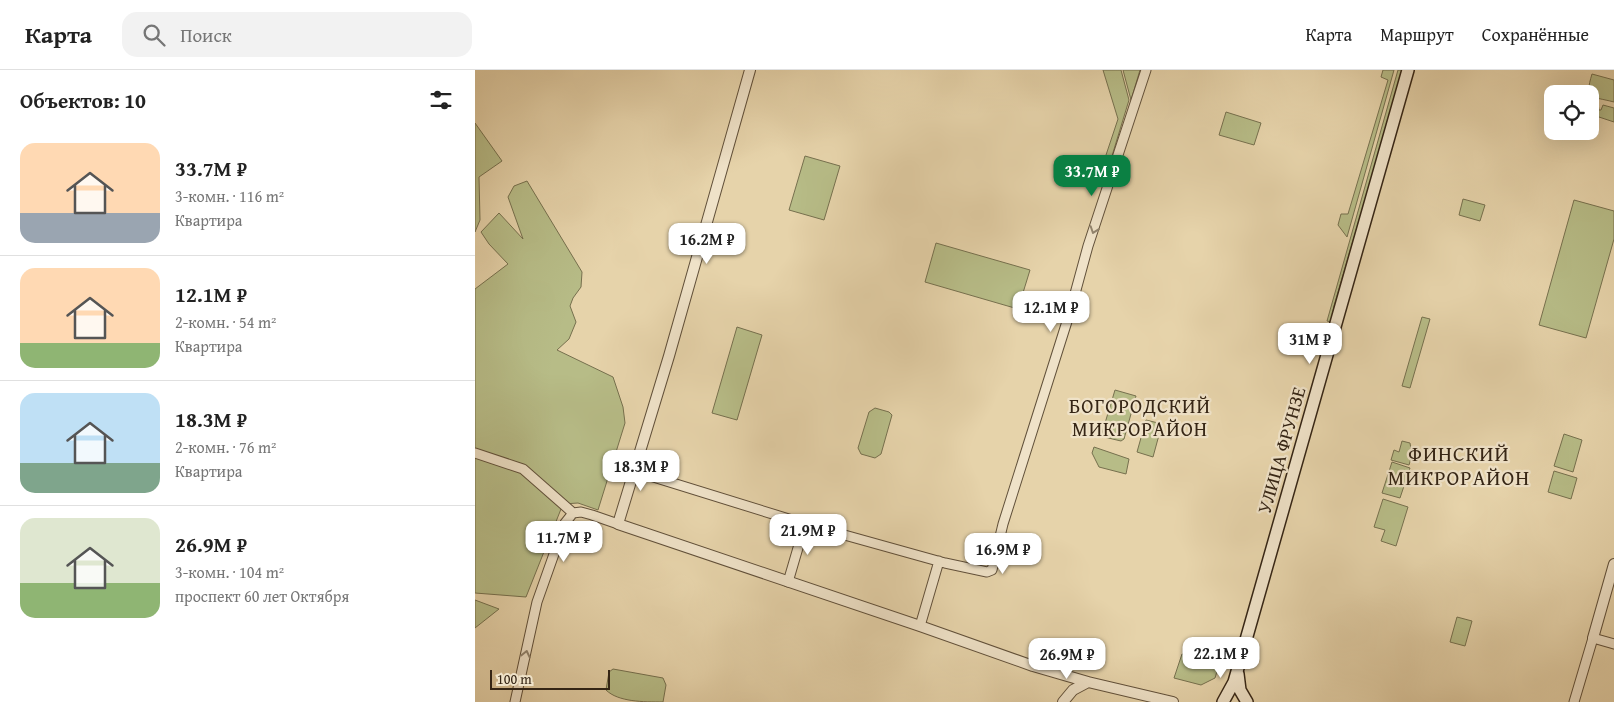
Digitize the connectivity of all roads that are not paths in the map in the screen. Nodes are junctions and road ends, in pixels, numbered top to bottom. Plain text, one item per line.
1 (749, 70) edge
2 (1145, 70) edge
3 (1408, 70) edge
4 (475, 453) edge
5 (634, 471) junction
6 (573, 513) junction
7 (618, 524) junction
8 (805, 524) junction
9 (939, 561) junction
10 (1614, 564) edge
11 (788, 582) junction
12 (920, 626) junction
13 (1593, 638) junction
14 (1614, 644) edge
15 (1238, 667) junction
16 (1087, 682) junction
17 (1245, 700) edge
18 (1223, 701) edge
19 (515, 702) edge
20 (1063, 702) edge
21 (1173, 702) edge
22 (1573, 702) edge

1 - 5 street
2 -> 9 street
3 - 15 main road, УЛИЦА ФРУНЗЕ
4 - 6 street
5 - 7 street
5 - 8 street
6 - 7 street
19 -> 6 street
7 - 11 street
8 - 9 street
8 - 11 street
9 - 12 street
10 - 13 street
11 - 12 street
12 - 16 street
13 - 14 street
13 - 22 street
15 - 17 main road
15 - 18 main road, УЛИЦА ФРУНЗЕ
16 - 20 street
16 - 21 street
17 - 18 main road

